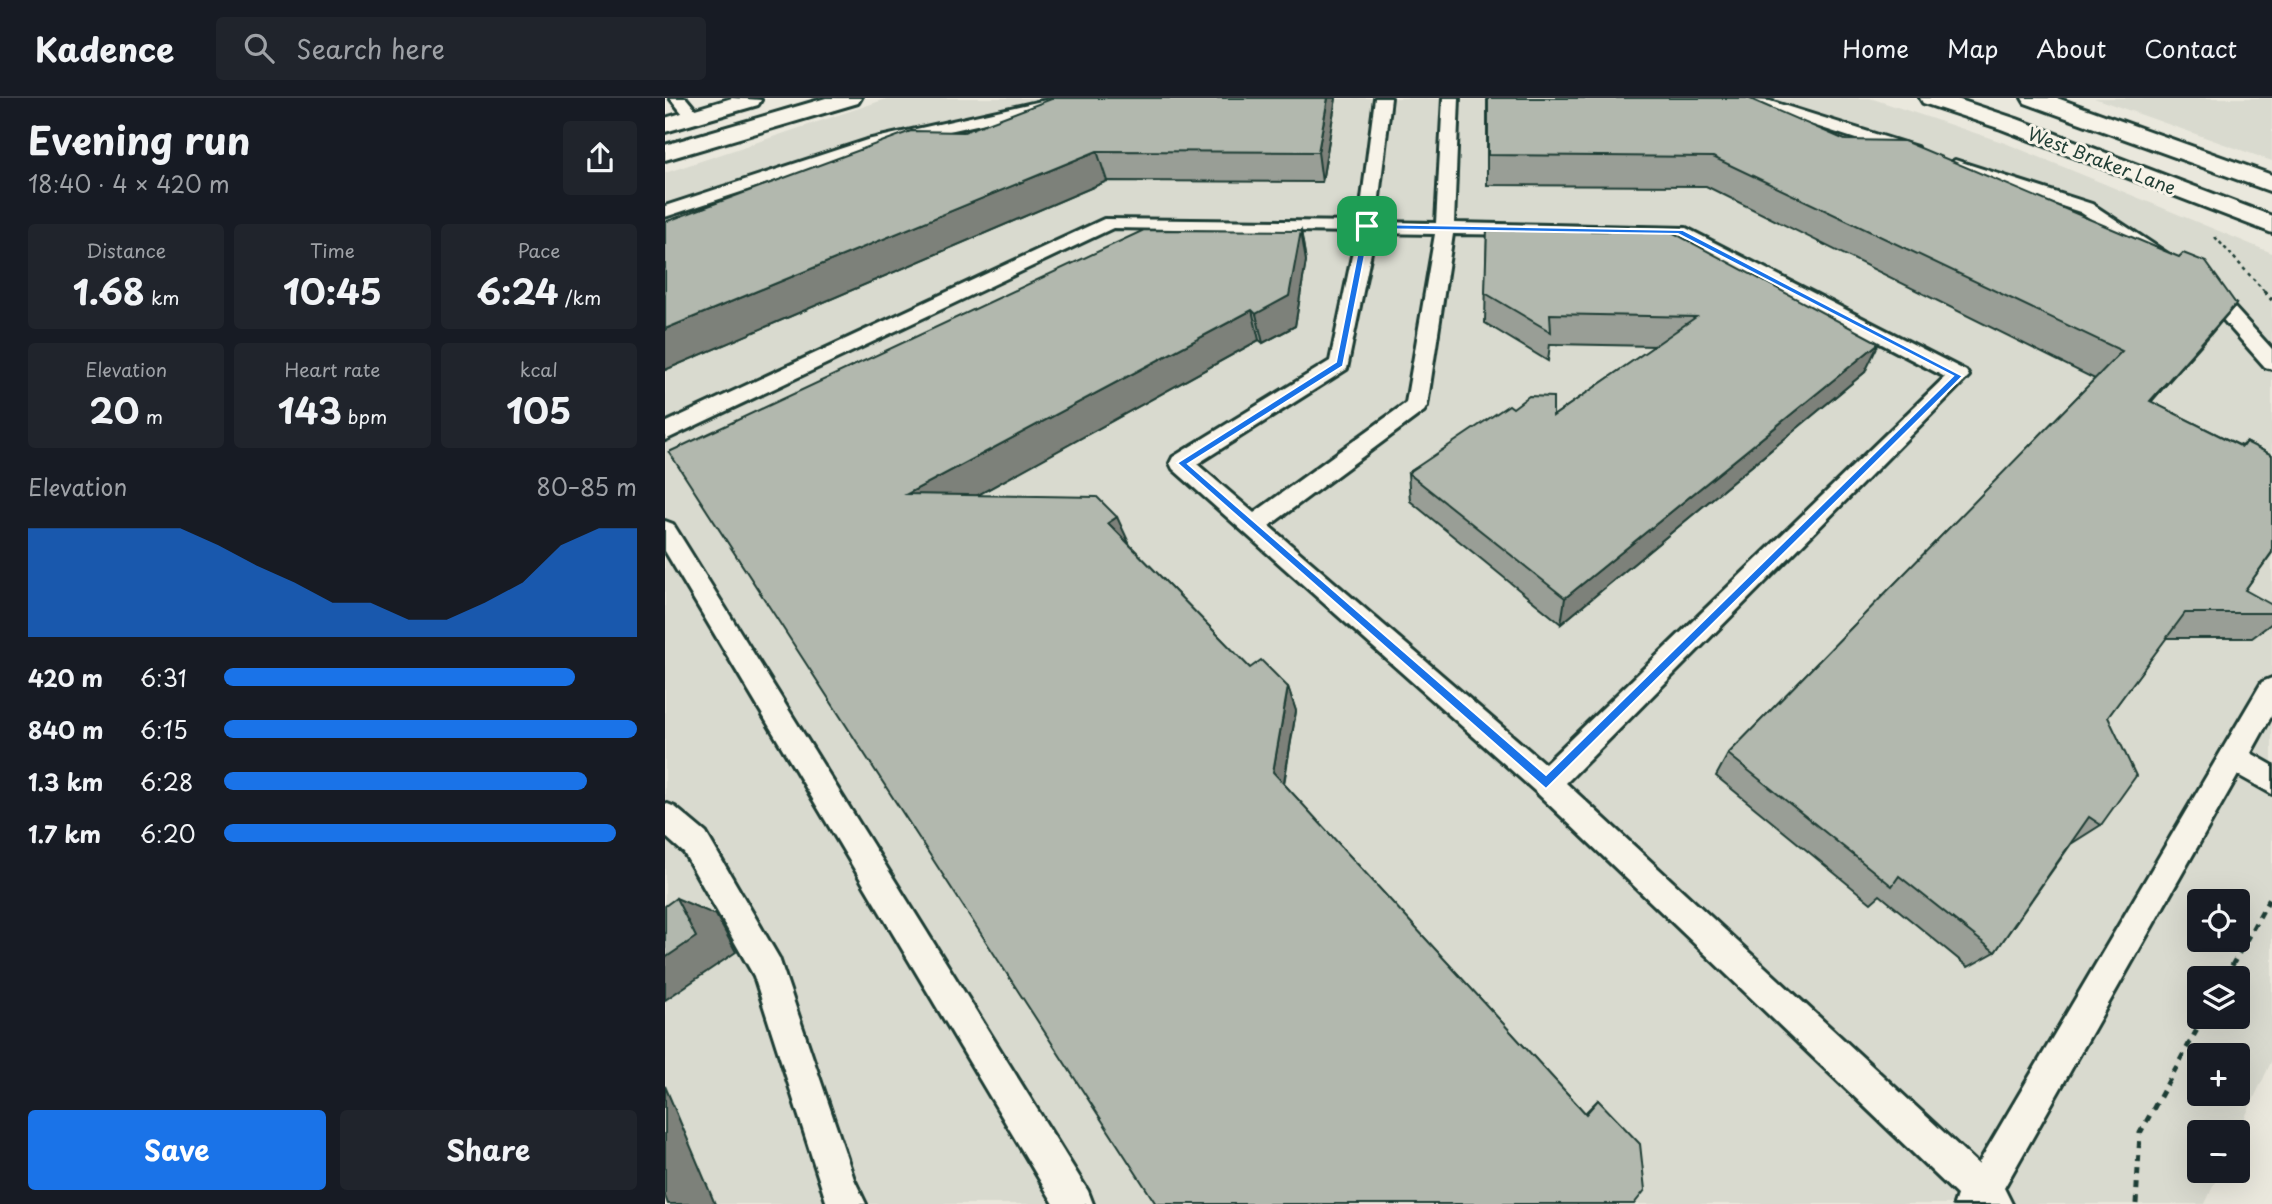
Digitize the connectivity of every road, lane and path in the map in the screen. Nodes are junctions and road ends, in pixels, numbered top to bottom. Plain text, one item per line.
1 (758, 98) edge
2 (850, 98) edge
3 (1076, 98) edge
4 (1383, 98) edge
5 (1451, 98) edge
6 (1728, 98) edge
7 (1931, 98) edge
8 (2033, 98) edge
9 (685, 107) edge
10 (665, 125) edge
11 (715, 138) junction
12 (665, 153) edge
13 (2272, 184) edge
14 (665, 212) edge
15 (2272, 225) edge
16 (1367, 226) junction
17 (1445, 228) junction
18 (2210, 232) dead end
19 (2174, 264) edge
20 (2196, 278) edge
21 (2272, 300) edge
22 (2272, 362) edge
23 (665, 432) edge
24 (1253, 526) junction
25 (665, 530) edge
26 (2272, 690) edge
27 (2233, 757) junction
28 (2272, 781) edge
29 (1546, 783) junction
30 (665, 817) edge
31 (2272, 894) edge
32 (2232, 966) edge
33 (2197, 1029) edge
34 (1982, 1200) edge
35 (848, 1204) edge
36 (1075, 1204) edge
37 (2136, 1204) edge

1 - 9 main road
2 - 11 main road
3 - 14 lane
4 - 16 lane
5 - 17 lane
6 - 19 lane
7 - 15 main road, West Braker Lane
8 - 13 main road, West Braker Lane
9 - 10 main road
9 - 11 main road
11 - 12 main road
16 - 17 lane
16 - 23 lane
16 - 24 lane
17 - 24 lane
17 - 29 lane
18 - 21 path
20 - 22 lane
24 - 29 lane
25 - 36 lane
26 - 27 lane
27 - 28 lane
27 - 34 lane
29 - 34 lane
30 - 35 lane
31 - 32 path
33 - 37 path

